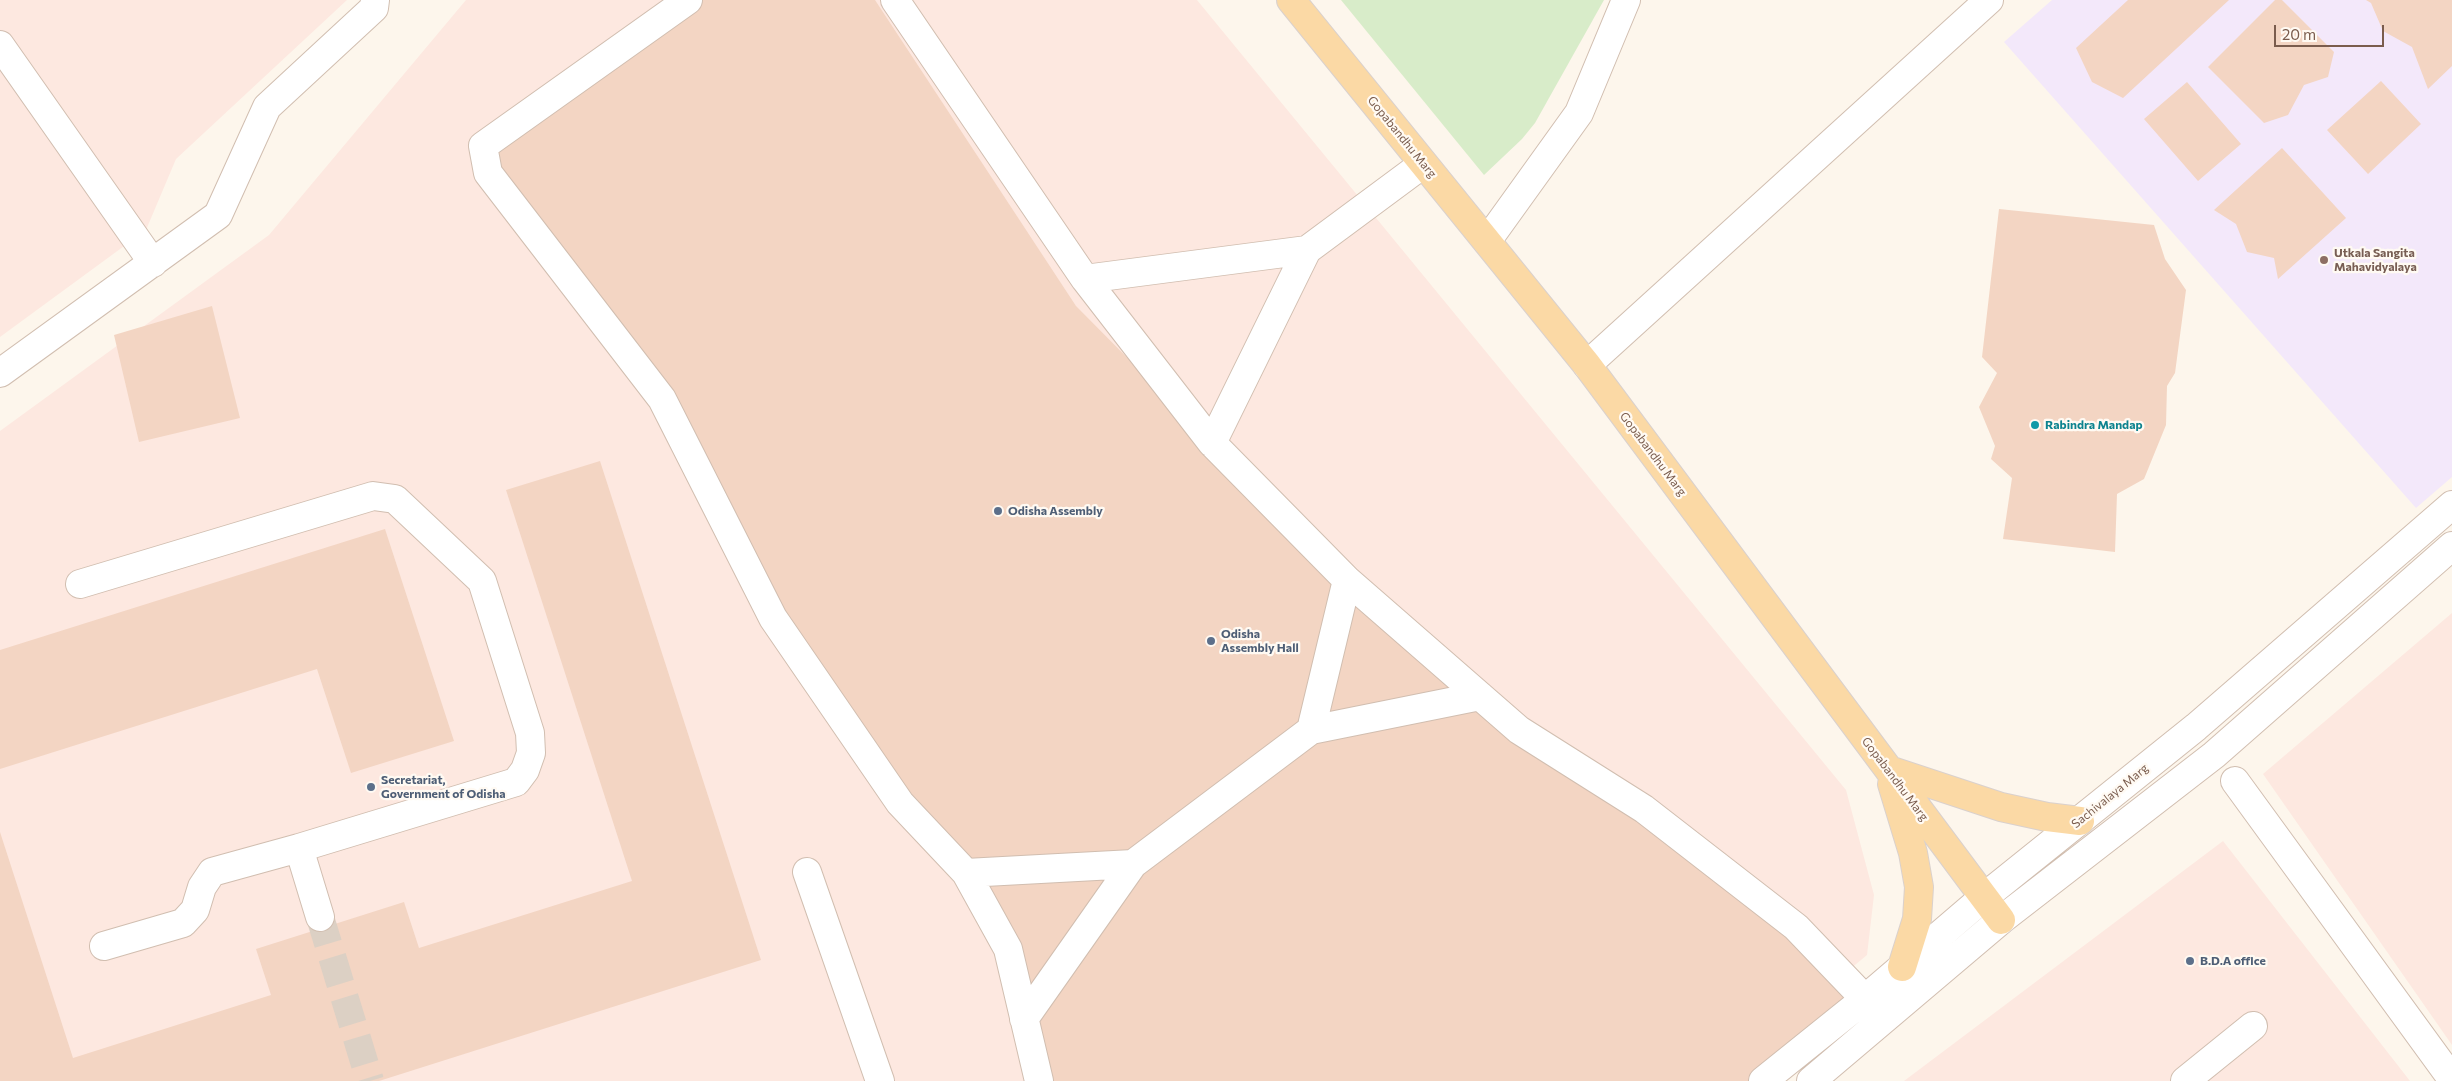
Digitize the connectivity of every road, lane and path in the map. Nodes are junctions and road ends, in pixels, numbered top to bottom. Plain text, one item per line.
1 (375, 0) edge
2 (688, 0) edge
3 (896, 0) edge
4 (1291, 0) edge
5 (1626, 0) edge
6 (1989, 0) edge
7 (0, 45) edge
8 (1423, 164) junction
9 (1487, 241) junction
10 (1307, 250) junction
11 (153, 263) junction
12 (1085, 279) junction
13 (1587, 365) junction
14 (0, 373) edge
15 (1212, 443) junction
16 (2452, 505) edge
17 (2452, 546) edge
18 (1347, 580) junction
19 (80, 584) dead end
20 (1480, 696) junction
21 (1311, 730) junction
22 (1889, 770) junction
23 (2235, 782) dead end
24 (2080, 821) junction
25 (299, 848) junction
26 (1133, 864) junction
27 (807, 872) dead end
28 (966, 873) junction
29 (1983, 898) junction
30 (320, 917) tunnel mouth
31 (2001, 920) junction
32 (104, 946) dead end
33 (1902, 967) junction
34 (1865, 999) junction
35 (1024, 1019) junction
36 (2253, 1026) dead end
37 (2452, 1079) edge
38 (880, 1081) edge
39 (1039, 1081) edge
40 (1763, 1081) edge
41 (1810, 1081) edge
42 (2185, 1081) edge

1 - 11 street
2 - 28 street
3 - 12 street
4 - 8 main road, Gopabandhu Marg
5 - 9 street
6 - 13 street
7 - 11 street
8 - 9 main road, Gopabandhu Marg
8 - 10 street
9 - 13 main road, Gopabandhu Marg
10 - 12 street
10 - 15 street
11 - 14 street
12 - 15 street
13 - 22 main road, Gopabandhu Marg
15 - 18 street
16 - 24 street, Sachivalaya Marg
17 - 31 street
18 - 20 street
18 - 21 street
19 - 25 street
20 - 21 street
20 - 34 street
21 - 26 street
22 - 24 main road
22 - 29 main road, Gopabandhu Marg
22 - 33 main road
23 - 37 street
24 - 29 street, Sachivalaya Marg
25 - 30 street
25 - 32 street
26 - 28 street
26 - 35 street
27 - 38 street
28 - 35 street
29 - 31 main road, Gopabandhu Marg
29 - 33 street, Sachivalaya Marg
31 - 41 street
33 - 34 street, Sachivalaya Marg
34 - 40 street, Sachivalaya Marg
35 - 39 street
36 - 42 street

